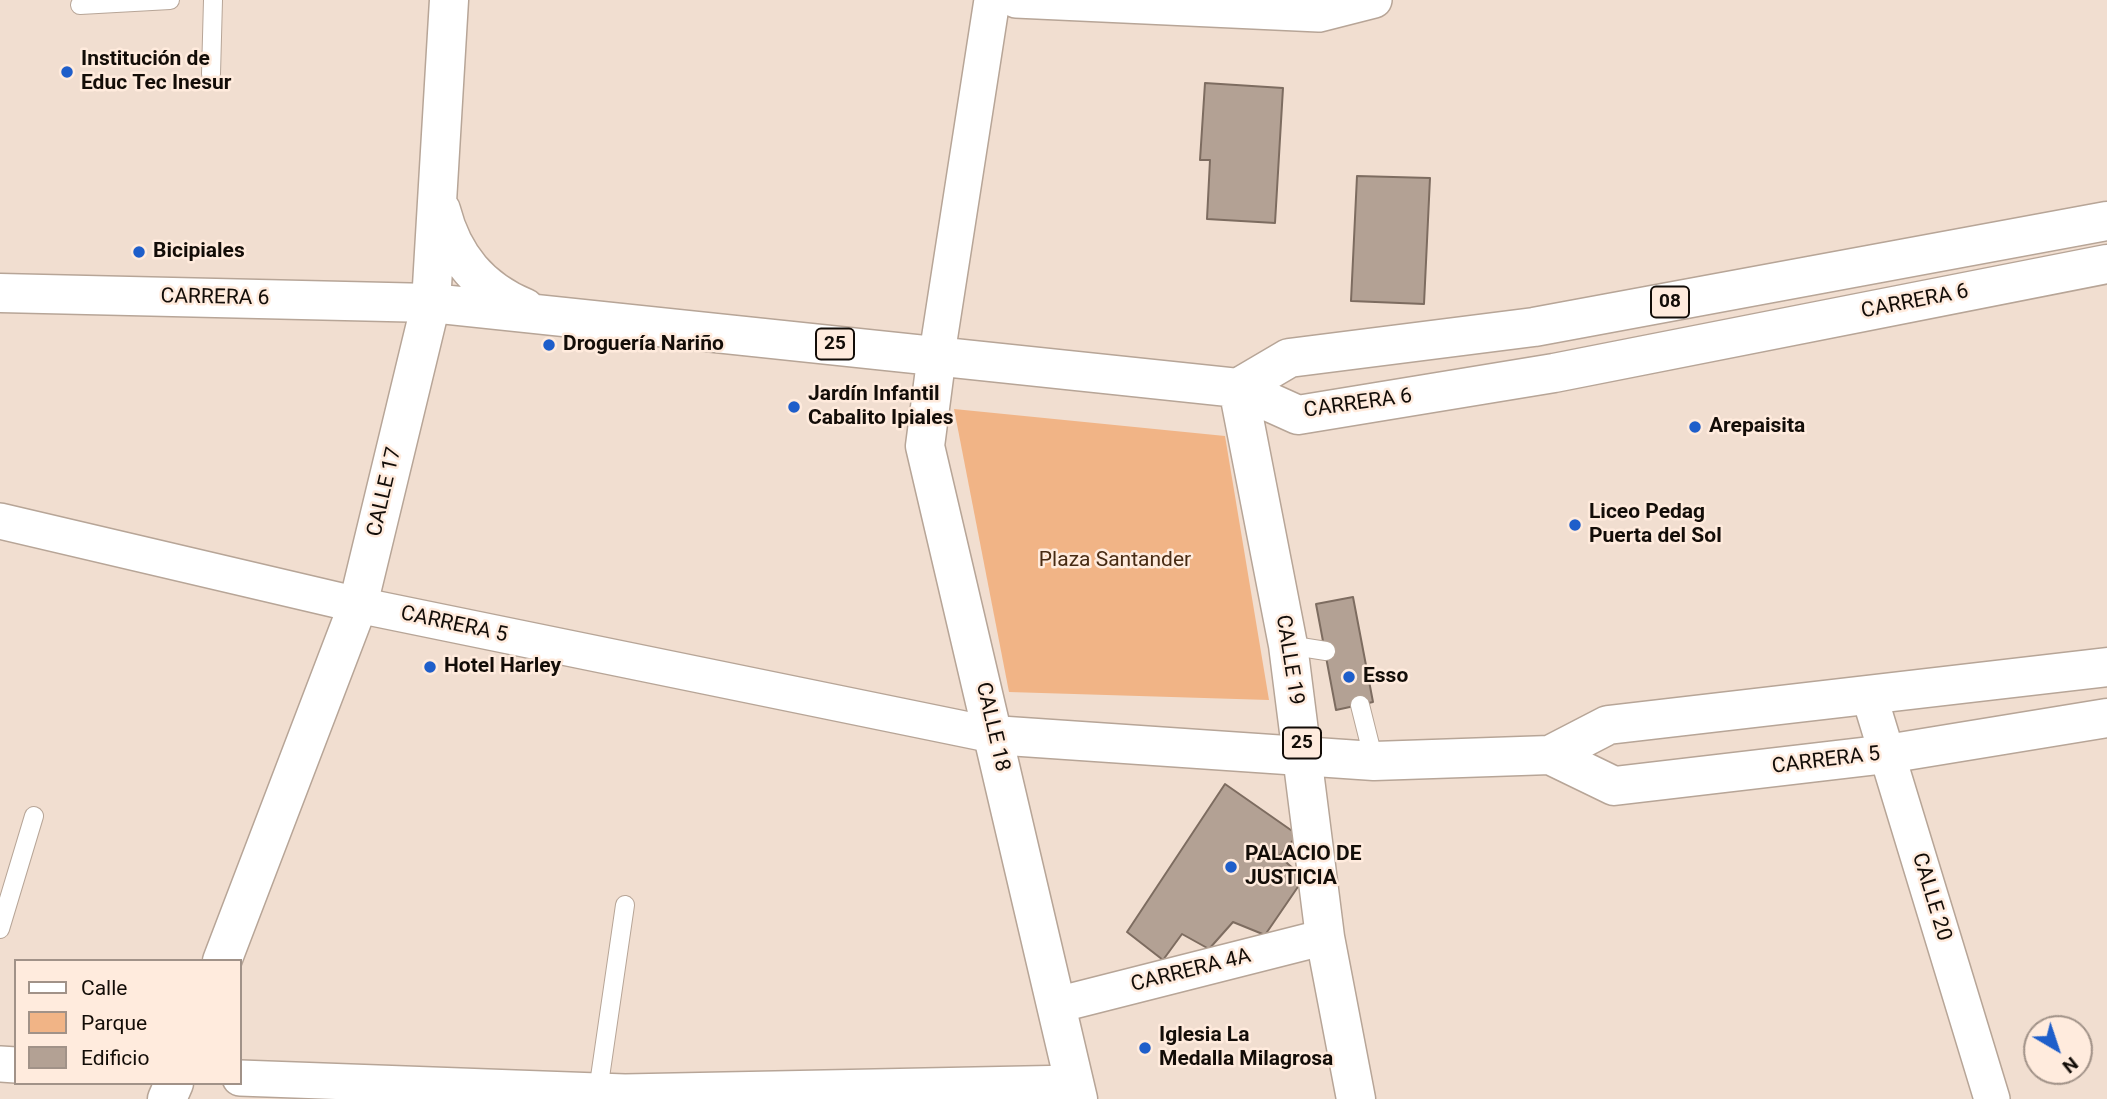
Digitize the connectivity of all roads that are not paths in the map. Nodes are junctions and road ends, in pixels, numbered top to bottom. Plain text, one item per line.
1 (170, 0) edge
2 (213, 0) edge
3 (449, 0) edge
4 (992, 0) edge
5 (1016, 0) edge
6 (1374, 0) edge
7 (1193, 4) edge
8 (79, 5) dead end
9 (211, 74) dead end
10 (438, 199) junction
11 (2107, 221) edge
12 (2107, 264) edge
13 (0, 293) edge
14 (431, 303) junction
15 (537, 312) junction
16 (937, 354) junction
17 (1238, 388) junction
18 (0, 521) edge
19 (358, 606) junction
20 (1288, 645) junction
21 (1325, 651) dead end
22 (2107, 667) edge
23 (1869, 695) junction
24 (1360, 705) dead end
25 (2107, 718) edge
26 (993, 735) junction
27 (1887, 754) junction
28 (1550, 755) junction
29 (1304, 758) junction
30 (1374, 761) junction
31 (34, 816) dead end
32 (625, 905) dead end
33 (0, 929) edge
34 (1325, 937) junction
35 (223, 959) edge
36 (1057, 1005) junction
37 (242, 1078) edge
38 (1077, 1091) edge
39 (616, 1094) edge
40 (1356, 1099) edge
41 (1992, 1099) edge

1 - 8 lane
2 - 9 lane
3 - 10 main road, CALLE 17
4 - 16 street
5 - 7 street
6 - 7 street
10 - 14 main road, CALLE 17
10 - 15 main road
11 - 17 main road, 08
12 - 17 main road, CARRERA 6 / 08
13 - 14 main road, CARRERA 6
14 - 15 main road, 25
14 - 19 main road, CALLE 17
15 - 16 main road, 25
16 - 17 main road, 25
16 - 26 main road, CALLE 18
17 - 20 main road, CALLE 19 / 25
18 - 19 street, CARRERA 5
19 - 26 street, CARRERA 5
19 - 35 main road, CALLE 17
20 - 21 lane
20 - 29 main road, CALLE 19 / 25
22 - 23 main road, CARRERA 5
23 - 27 street, CALLE 20
23 - 28 main road, CARRERA 5
24 - 30 lane
25 - 27 main road, CARRERA 5
26 - 29 main road, CARRERA 5
26 - 36 main road, CALLE 18
27 - 28 main road, CARRERA 5
27 - 41 street, CALLE 20
28 - 30 main road, CARRERA 5
29 - 30 main road, CARRERA 5
29 - 34 main road, CALLE 19 / 25
31 - 33 lane
32 - 39 lane
34 - 36 street, CARRERA 4A
34 - 40 main road, CALLE 19 / 25
36 - 38 main road, CALLE 18
37 - 39 street
38 - 39 street

